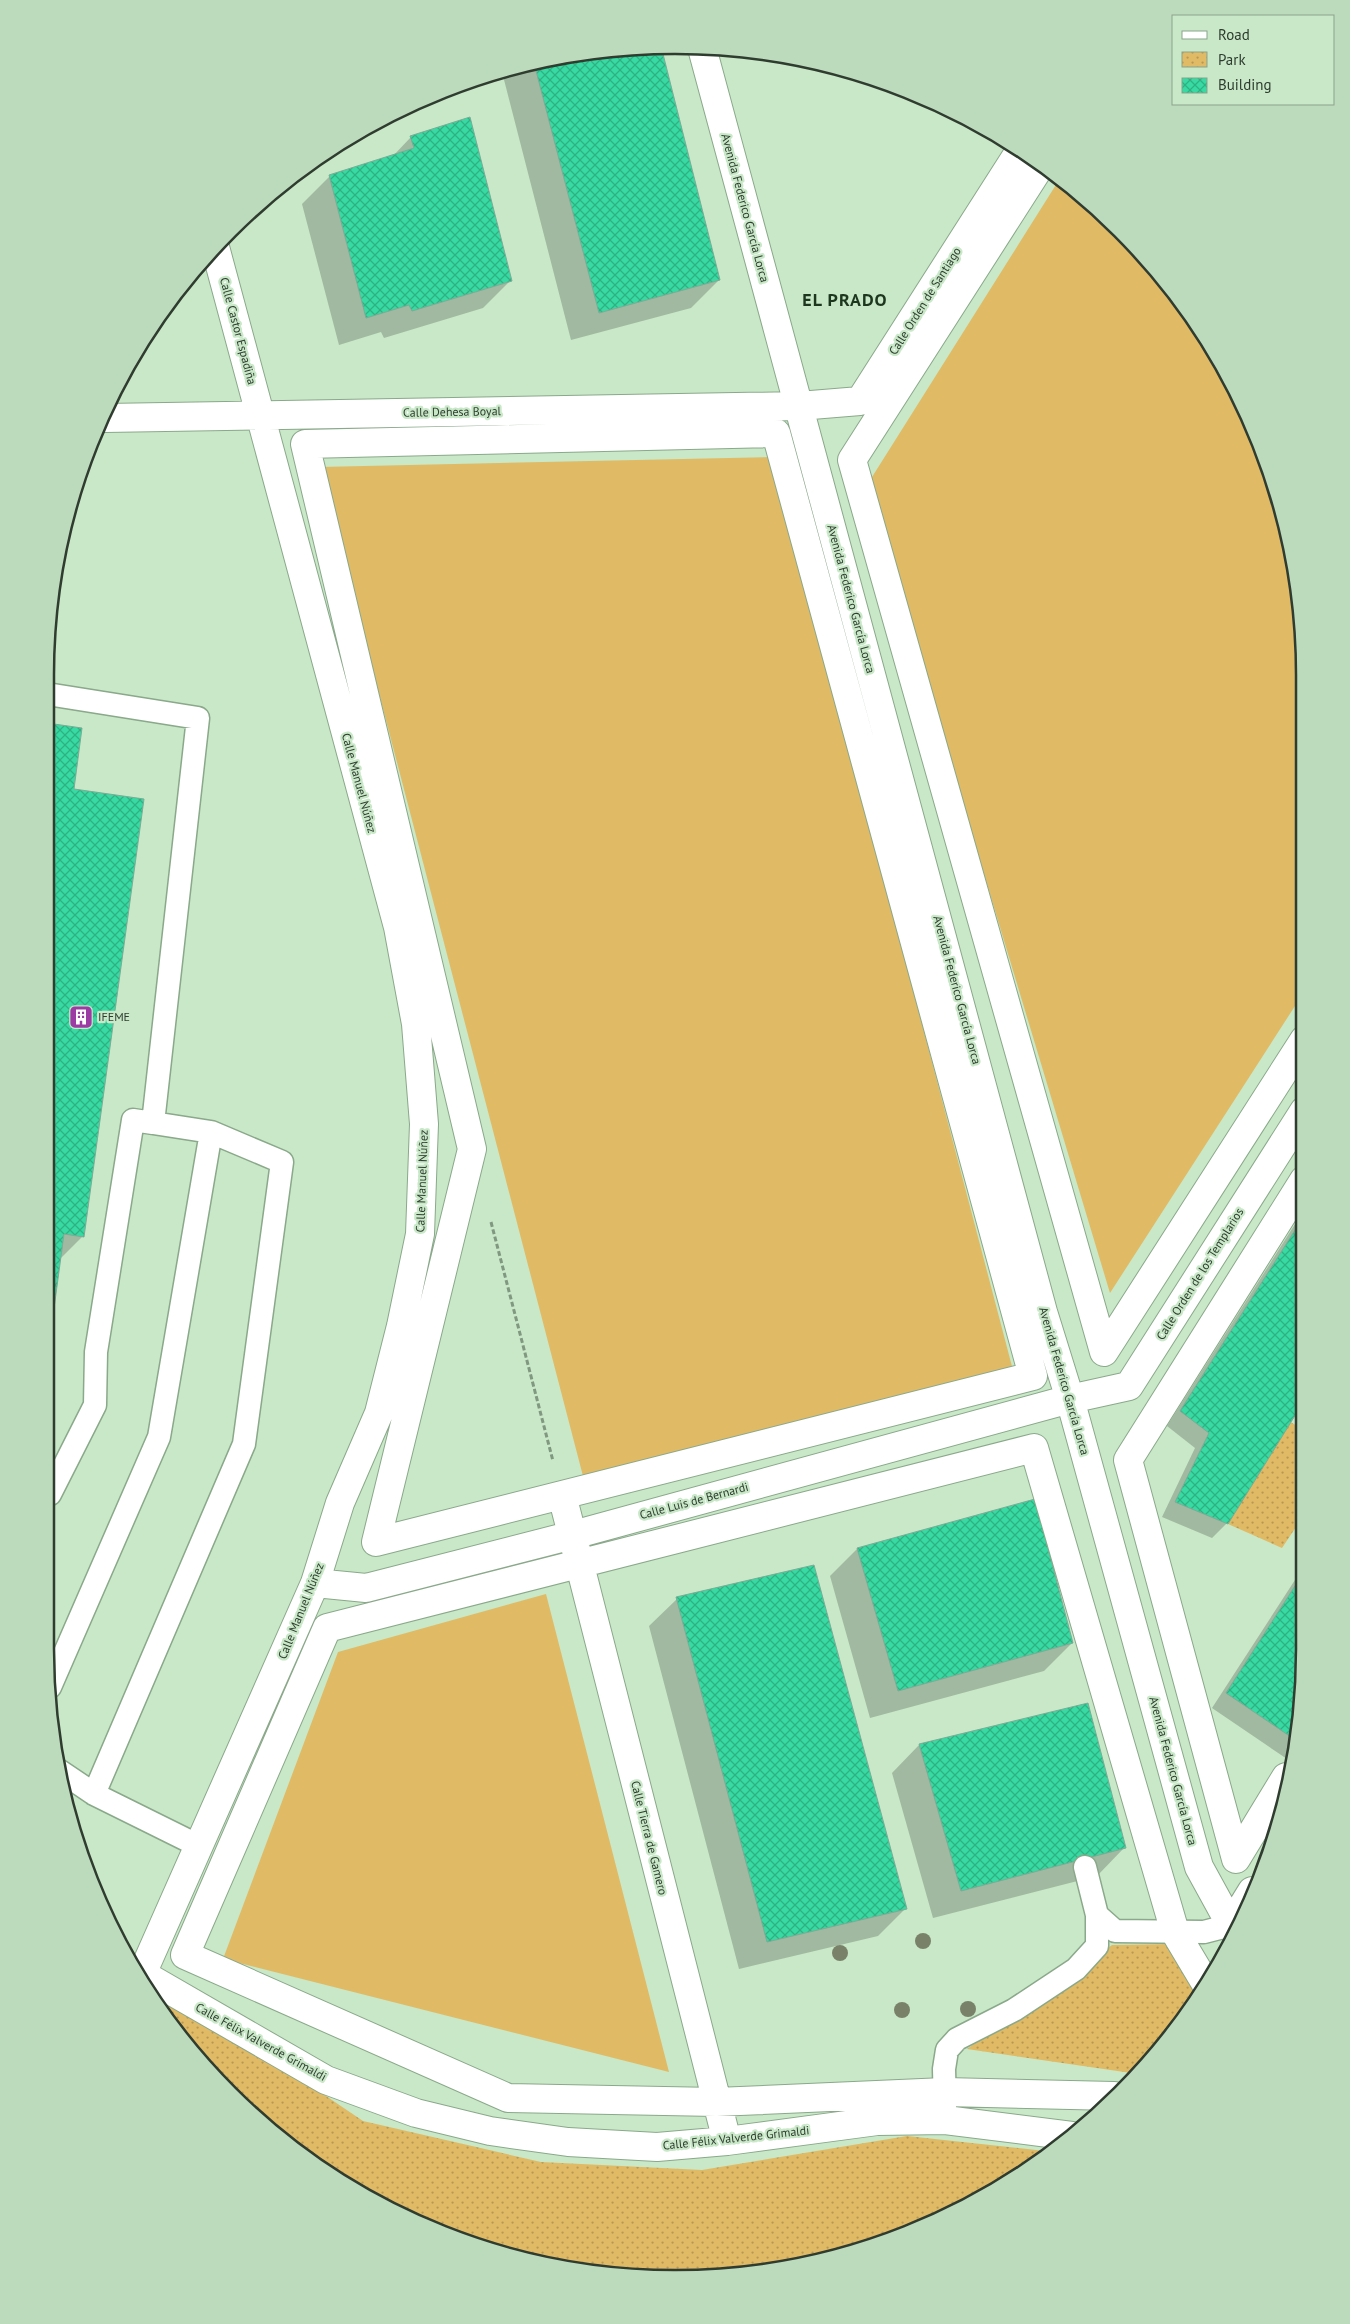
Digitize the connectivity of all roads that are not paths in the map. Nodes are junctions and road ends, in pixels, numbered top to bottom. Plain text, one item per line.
1 (704, 55) edge
2 (1017, 156) edge
3 (1037, 171) edge
4 (217, 255) edge
5 (799, 406) junction
6 (260, 415) junction
7 (110, 418) edge
8 (54, 695) edge
9 (1296, 1052) edge
10 (153, 1123) junction
11 (1296, 1124) edge
12 (211, 1132) junction
13 (1296, 1193) edge
14 (1070, 1399) junction
15 (54, 1486) edge
16 (562, 1495) junction
17 (572, 1534) junction
18 (580, 1565) junction
19 (315, 1583) junction
20 (55, 1676) edge
21 (68, 1777) edge
22 (1280, 1786) edge
23 (94, 1794) junction
24 (199, 1846) junction
25 (1085, 1867) dead end
26 (1097, 1915) junction
27 (1232, 1925) edge
28 (1230, 1927) edge
29 (1175, 1932) junction
30 (142, 1968) edge
31 (148, 1977) edge
32 (1202, 1978) edge
33 (945, 2092) junction
34 (1106, 2096) edge
35 (716, 2102) junction
36 (945, 2120) junction
37 (1062, 2135) edge
38 (727, 2141) junction

1 - 5 street, Avenida Federico García Lorca
2 - 5 street, Calle Orden de Santiago
3 - 9 street
4 - 6 street, Calle Castor Espadiña
5 - 6 street, Calle Dehesa Boyal
5 - 14 street, Avenida Federico García Lorca
6 - 7 street, Calle Dehesa Boyal
6 - 19 street, Calle Manuel Núñez
8 - 10 lane
10 - 12 lane
10 - 15 lane
11 - 14 street, Calle Orden de los Templarios
12 - 20 lane
12 - 23 lane
13 - 22 street
14 - 17 street, Calle Luis de Bernardi
14 - 27 street, Avenida Federico García Lorca
16 - 16 street
16 - 17 street, Calle Tierra de Gamero
17 - 18 street, Calle Tierra de Gamero
17 - 19 street, Calle Luis de Bernardi
18 - 29 street
18 - 35 street, Calle Tierra de Gamero
18 - 35 street
19 - 24 street, Calle Manuel Núñez
21 - 23 lane
23 - 24 lane
24 - 30 street, Calle Manuel Núñez
25 - 26 lane
26 - 29 lane
26 - 33 lane
28 - 29 lane
29 - 32 street
31 - 38 street, Calle Félix Valverde Grimaldi
33 - 34 street
33 - 35 street
33 - 36 lane
35 - 38 street, Calle Tierra de Gamero
36 - 37 street, Calle Félix Valverde Grimaldi
36 - 38 street, Calle Félix Valverde Grimaldi

